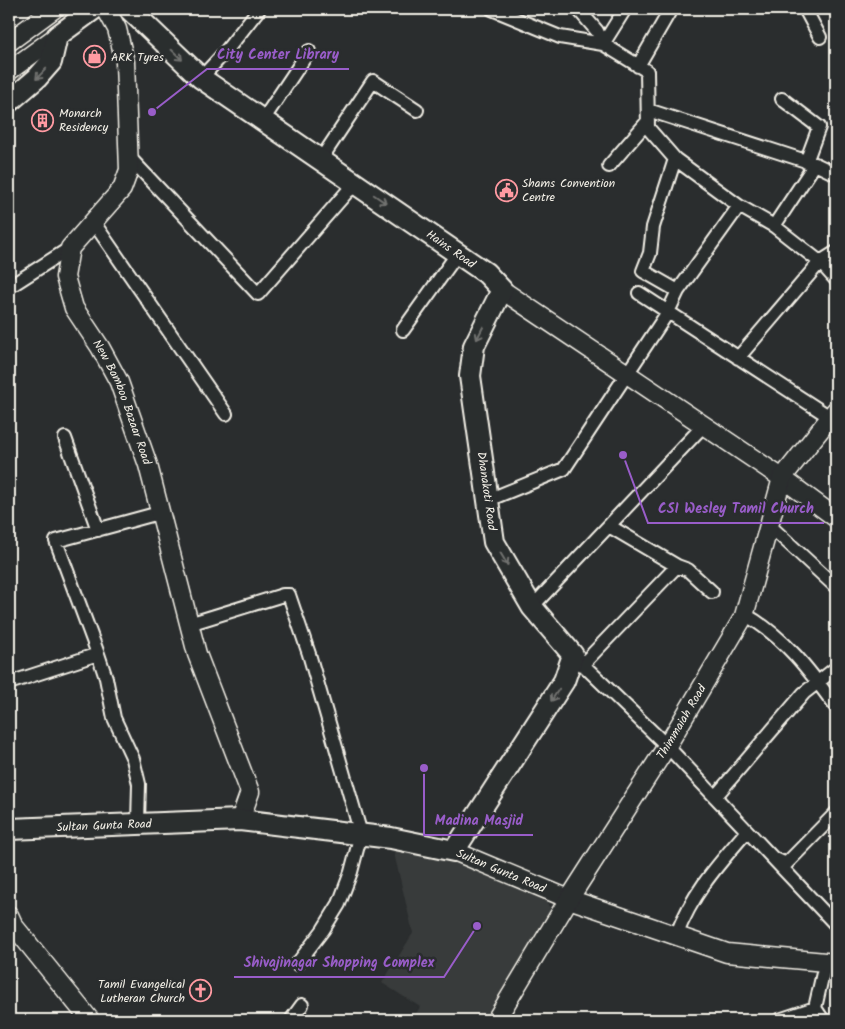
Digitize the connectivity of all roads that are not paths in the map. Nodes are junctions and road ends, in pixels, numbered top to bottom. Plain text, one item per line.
1 (54, 9) edge
2 (94, 9) edge
3 (106, 9) edge
4 (129, 9) edge
5 (259, 9) edge
6 (492, 9) edge
7 (578, 9) edge
8 (626, 9) edge
9 (671, 9) edge
10 (805, 9) edge
11 (117, 29) junction
12 (57, 36) junction
13 (820, 37) dead end
14 (9, 42) edge
15 (603, 44) junction
16 (309, 51) dead end
17 (638, 66) junction
18 (9, 71) edge
19 (201, 78) junction
20 (782, 99) dead end
21 (9, 102) edge
22 (418, 110) dead end
23 (648, 115) junction
24 (263, 120) junction
25 (130, 158) junction
26 (321, 159) junction
27 (675, 159) junction
28 (811, 163) junction
29 (609, 166) dead end
30 (836, 174) edge
31 (358, 184) junction
32 (739, 206) junction
33 (94, 223) junction
34 (774, 226) junction
35 (70, 248) junction
36 (836, 252) edge
37 (458, 253) junction
38 (820, 262) junction
39 (836, 280) edge
40 (9, 287) edge
41 (502, 290) junction
42 (678, 291) junction
43 (639, 292) dead end
44 (668, 312) junction
45 (403, 330) dead end
46 (738, 358) junction
47 (628, 374) junction
48 (226, 414) dead end
49 (834, 416) edge
50 (704, 425) junction
51 (65, 438) dead end
52 (782, 478) junction
53 (488, 500) junction
54 (159, 513) junction
55 (836, 518) edge
56 (769, 525) junction
57 (609, 526) junction
58 (98, 530) junction
59 (677, 566) junction
60 (836, 587) edge
61 (712, 592) dead end
62 (532, 607) junction
63 (744, 614) junction
64 (189, 624) junction
65 (98, 654) junction
66 (577, 660) junction
67 (836, 668) edge
68 (818, 682) junction
69 (9, 683) edge
70 (836, 707) edge
71 (667, 746) junction
72 (715, 797) junction
73 (836, 814) edge
74 (240, 820) junction
75 (138, 823) junction
76 (9, 829) edge
77 (747, 831) junction
78 (361, 834) junction
79 (454, 850) junction
80 (772, 858) junction
81 (569, 899) junction
82 (9, 915) edge
83 (836, 925) edge
84 (676, 936) junction
85 (830, 963) edge
86 (297, 964) dead end
87 (302, 1005) dead end
88 (815, 1008) junction
89 (90, 1020) edge
90 (291, 1020) edge
91 (496, 1020) edge
92 (779, 1020) edge
93 (823, 1020) edge

1 - 14 street
2 - 11 street
2 - 12 main road
3 - 11 street
4 -> 19 main road, Hains Road
5 - 19 street
6 - 15 street
7 - 15 street
8 - 15 street
9 - 17 street
10 - 13 street
11 - 25 street
12 - 18 street
12 -> 21 main road
15 - 17 street
16 - 24 street
17 - 23 street
19 - 24 main road, Hains Road
20 - 28 street
22 - 26 street
23 - 27 street
23 - 28 street
23 - 29 street
24 - 26 main road, Hains Road
25 - 31 street
25 - 33 street
26 - 31 main road, Hains Road
27 - 32 street
27 - 42 street
28 - 30 street
28 - 34 street
31 -> 37 main road, Hains Road
32 - 34 street
32 - 42 street
33 - 35 street
33 - 48 street
34 - 38 street
35 - 40 street
35 - 54 street, New Bamboo Bazaar Road
36 - 38 street
37 - 41 main road, Hains Road
37 - 45 street
38 - 39 street
38 - 46 street
41 - 47 street, Hains Road
41 -> 53 main road, Dhanakoti Road
42 - 44 street
43 - 44 street
44 - 46 street
44 - 47 street
46 - 49 street
47 - 50 street, Hains Road
47 - 53 street
49 - 52 street, Thimmaiah Road
50 - 52 street, Hains Road
50 - 57 street
51 - 58 street
52 - 55 street, Hains Road
52 - 56 street, Thimmaiah Road
53 -> 62 main road, Dhanakoti Road
54 - 58 street
54 - 64 street, New Bamboo Bazaar Road
56 - 60 street
56 - 63 street, Thimmaiah Road
57 - 59 street
57 - 62 street
58 - 65 street
59 - 61 street
59 - 66 street
62 - 66 main road, Dhanakoti Road
63 - 68 street
63 - 71 street, Thimmaiah Road
64 - 74 street, New Bamboo Bazaar Road
64 - 78 street
65 - 69 street
65 - 75 street
66 - 71 street
66 -> 79 main road
67 - 68 street
68 - 70 street
68 - 72 street
71 - 72 street
71 - 81 street, Thimmaiah Road
72 - 77 street
73 - 80 street
74 - 75 main road, Sultan Gunta Road
74 - 78 main road, Sultan Gunta Road
75 - 76 main road, Sultan Gunta Road
77 - 80 street
77 - 84 street
78 - 79 main road, Sultan Gunta Road
78 - 86 street
79 - 81 street, Sultan Gunta Road
80 - 83 street
81 - 84 street, Sultan Gunta Road
81 - 91 street, Thimmaiah Road
82 - 89 street
84 - 85 street, Sultan Gunta Road
85 - 88 street
87 - 90 street
88 - 92 street
88 - 93 street

